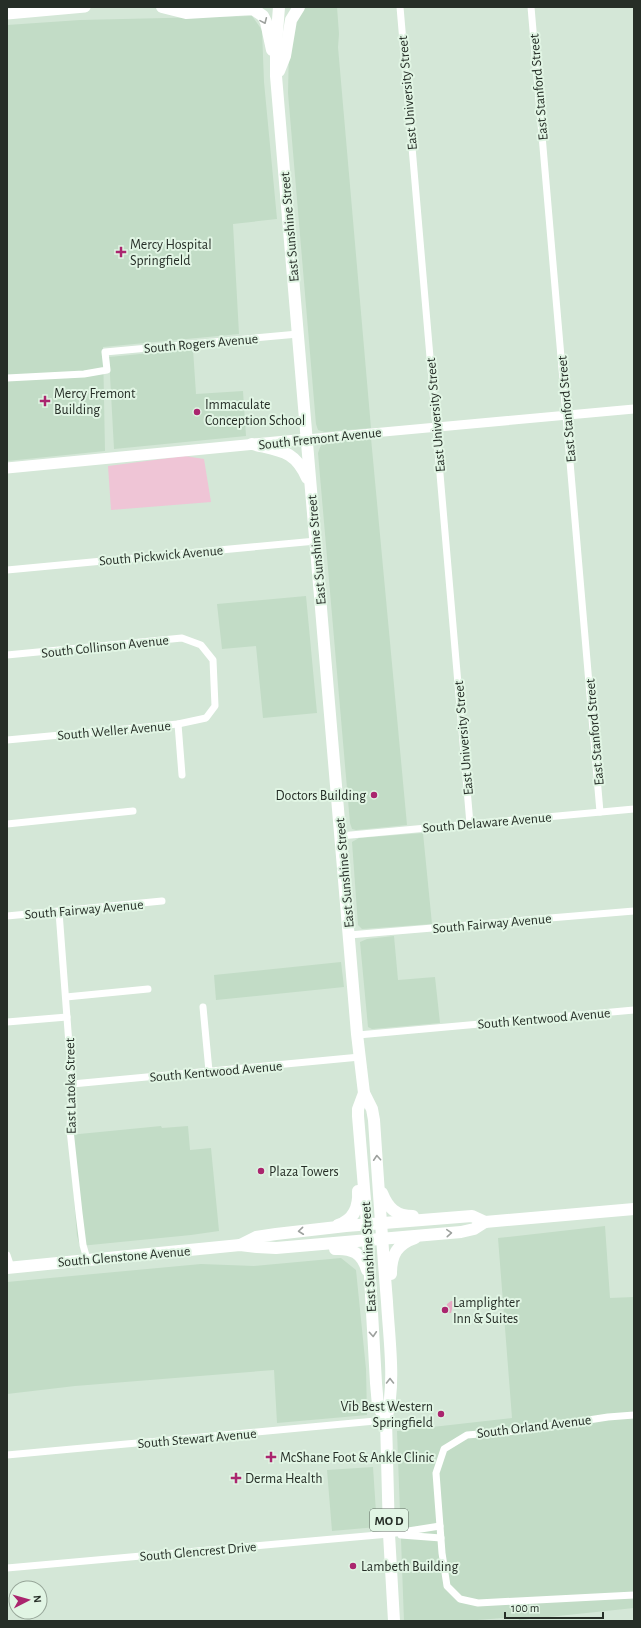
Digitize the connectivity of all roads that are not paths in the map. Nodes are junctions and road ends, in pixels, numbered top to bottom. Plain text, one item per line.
1 (85, 7) edge
2 (162, 7) edge
3 (279, 7) edge
4 (298, 7) edge
5 (400, 7) edge
6 (531, 7) edge
7 (7, 14) edge
8 (276, 60) junction
9 (276, 76) junction
10 (298, 334) junction
11 (7, 378) edge
12 (634, 409) edge
13 (567, 415) junction
14 (435, 427) junction
15 (307, 439) junction
16 (252, 444) junction
17 (7, 468) edge
18 (311, 486) junction
19 (316, 540) junction
20 (7, 570) edge
21 (7, 655) edge
22 (215, 706) joint
23 (178, 724) junction
24 (7, 740) edge
25 (182, 775) dead end
26 (634, 809) edge
27 (133, 811) dead end
28 (600, 812) junction
29 (7, 824) edge
30 (470, 824) junction
31 (340, 836) junction
32 (162, 901) dead end
33 (634, 911) edge
34 (59, 912) junction
35 (7, 916) edge
36 (349, 935) junction
37 (148, 989) dead end
38 (66, 997) junction
39 (203, 1007) dead end
40 (634, 1010) edge
41 (67, 1017) junction
42 (7, 1022) edge
43 (358, 1035) junction
44 (360, 1057) junction
45 (209, 1071) junction
46 (72, 1084) junction
47 (364, 1093) junction
48 (358, 1116) junction
49 (379, 1188) junction
50 (634, 1209) edge
51 (463, 1216) junction
52 (485, 1222) junction
53 (382, 1223) junction
54 (367, 1224) junction
55 (330, 1228) junction
56 (425, 1235) junction
57 (383, 1238) junction
58 (368, 1240) junction
59 (240, 1245) junction
60 (276, 1248) junction
61 (7, 1255) edge
62 (87, 1259) junction
63 (9, 1268) edge
64 (370, 1282) junction
65 (390, 1357) junction
66 (634, 1415) edge
67 (386, 1420) junction
68 (7, 1455) edge
69 (440, 1526) junction
70 (389, 1534) junction
71 (441, 1538) junction
72 (7, 1568) edge
73 (634, 1595) edge
74 (394, 1621) edge

1 - 7 main road
2 -> 8 main road
3 - 8 main road, East Sunshine Street
4 - 9 main road
5 - 14 street, East University Street
6 - 13 street, East Stanford Street
8 - 9 main road, East Sunshine Street
9 - 10 main road, East Sunshine Street
10 - 11 street, South Rogers Avenue
10 - 15 main road, East Sunshine Street
12 - 13 street, South Fremont Avenue
13 - 14 street, South Fremont Avenue
13 - 28 street, East Stanford Street
14 - 15 street, South Fremont Avenue
14 - 30 street, East University Street
15 - 16 main road, South Fremont Avenue
15 - 18 main road, East Sunshine Street
16 - 17 main road, South Fremont Avenue
16 - 18 main road
18 - 19 main road, East Sunshine Street
19 - 20 street, South Pickwick Avenue
19 - 31 main road, East Sunshine Street
21 - 22 street, South Collinson Avenue
22 - 23 street, South Weller Avenue
23 - 24 street, South Weller Avenue
23 - 25 street
26 - 28 street, South Delaware Avenue
27 - 29 street
28 - 30 street, South Delaware Avenue
30 - 31 street, South Delaware Avenue
31 - 36 main road, East Sunshine Street
32 - 34 street, South Fairway Avenue
33 - 36 street, South Fairway Avenue
34 - 35 street, South Fairway Avenue
34 - 38 street, East Latoka Street
36 - 43 main road, East Sunshine Street
37 - 38 street
38 - 41 street, East Latoka Street
39 - 45 street
40 - 43 street, South Kentwood Avenue
41 - 42 street
41 - 46 street, East Latoka Street
43 - 44 main road, East Sunshine Street
44 - 45 street, South Kentwood Avenue
44 - 47 main road, East Sunshine Street
45 - 46 street, South Kentwood Avenue
46 - 62 street, East Latoka Street
47 - 48 main road, East Sunshine Street
49 -> 47 main road, East Sunshine Street
48 - 54 main road, East Sunshine Street
48 - 55 main road
49 - 51 main road
49 - 53 main road, East Sunshine Street
50 - 52 main road, South Glenstone Avenue
51 - 52 main road, South Glenstone Avenue
51 - 53 main road, South Glenstone Avenue
56 -> 52 main road, South Glenstone Avenue
53 - 54 main road, South Glenstone Avenue
53 - 57 main road, East Sunshine Street
54 - 55 main road, South Glenstone Avenue
54 - 58 main road, East Sunshine Street
55 -> 59 main road, South Glenstone Avenue
56 - 57 main road, South Glenstone Avenue
56 - 65 main road
57 - 58 main road, South Glenstone Avenue
57 - 65 main road, East Sunshine Street / MO D
58 - 60 main road, South Glenstone Avenue
58 - 64 main road, East Sunshine Street / MO D
59 - 60 main road, South Glenstone Avenue
59 - 62 main road, South Glenstone Avenue
60 - 64 main road
61 - 63 street
62 - 63 main road, South Glenstone Avenue
64 -> 67 main road, East Sunshine Street / MO D
67 -> 65 main road, East Sunshine Street / MO D
66 - 69 street, South Orland Avenue
67 - 68 street, South Stewart Avenue
67 - 70 main road, East Sunshine Street / MO D
69 - 70 street
69 - 71 street, South Orland Avenue
70 - 71 street
70 - 72 street, South Glencrest Drive
70 - 74 main road, East Sunshine Street / MO D
71 - 73 street, South Orland Avenue

